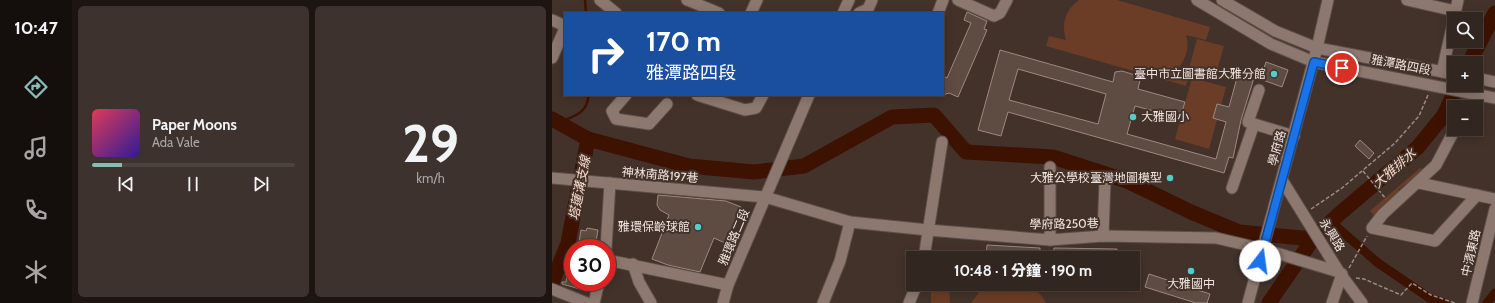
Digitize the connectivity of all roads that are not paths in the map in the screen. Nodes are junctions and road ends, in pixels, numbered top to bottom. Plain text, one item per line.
1 (600, 0) edge
2 (687, 0) edge
3 (757, 0) edge
4 (849, 0) edge
5 (872, 0) edge
6 (943, 0) edge
7 (958, 0) edge
8 (1007, 0) edge
9 (1197, 0) edge
10 (1222, 0) edge
11 (1328, 0) edge
12 (1407, 0) edge
13 (1457, 5) edge
14 (701, 10) edge
15 (615, 12) edge
16 (713, 12) edge
17 (751, 12) edge
18 (845, 12) edge
19 (861, 12) edge
20 (938, 12) edge
21 (552, 20) edge
22 (564, 26) edge
23 (564, 29) edge
24 (1317, 48) junction
25 (1450, 56) edge
26 (552, 58) edge
27 (1314, 62) junction
28 (1447, 73) edge
29 (1483, 79) edge
30 (1495, 82) edge
31 (1259, 90) dead end
32 (625, 96) edge
33 (700, 96) edge
34 (762, 96) edge
35 (809, 96) edge
36 (1495, 98) edge
37 (667, 104) dead end
38 (1254, 124) junction
39 (1294, 136) junction
40 (1449, 136) edge
41 (942, 142) dead end
42 (1050, 168) dead end
43 (552, 178) edge
44 (1105, 180) dead end
45 (1282, 180) junction
46 (610, 183) junction
47 (1419, 183) junction
48 (1232, 188) dead end
49 (1477, 195) junction
50 (765, 197) junction
51 (1495, 199) edge
52 (1495, 209) edge
53 (850, 222) junction
54 (928, 230) junction
55 (1103, 236) junction
56 (607, 239) edge
57 (1050, 240) junction
58 (1266, 240) junction
59 (925, 251) edge
60 (616, 261) edge
61 (633, 264) junction
62 (1342, 274) junction
63 (728, 285) junction
64 (554, 289) edge
65 (597, 291) edge
66 (914, 291) edge
67 (587, 303) edge
68 (594, 303) edge
69 (651, 303) edge
70 (724, 303) edge
71 (823, 303) edge
72 (909, 303) edge
73 (1248, 303) edge
74 (1332, 303) edge
75 (1362, 303) edge
76 (1472, 303) edge

1 - 15 street
2 - 14 street
3 - 17 street
4 - 18 street
5 - 19 street
6 - 20 street
7 - 8 street
9 - 27 street, 雅潭路四段
10 - 24 street, 雅潭路四段
11 - 24 street, 學府路
12 - 13 street
13 - 25 street
14 - 16 street
21 - 22 street
23 - 26 street
24 - 27 street, 學府路
24 - 28 street, 雅潭路四段
27 - 36 street, 雅潭路四段
27 - 39 street, 學府路
29 - 30 street
31 - 38 street
32 - 37 street
33 - 34 street
35 - 50 street, 雅環路二段
38 - 39 street
38 - 48 street
39 - 45 street, 學府路
40 - 47 street
41 - 54 street
42 - 57 street
43 - 46 street, 神林南路197巷
44 - 55 street
45 - 58 street, 學府路
45 - 62 street, 永興路
46 - 50 street, 神林南路197巷
46 - 56 street
47 - 49 street
47 - 49 street
49 - 51 street
50 - 53 street, 學府路250巷
50 - 63 street, 雅環路二段
52 - 76 street, 中清東路
53 - 54 street, 學府路250巷
53 - 71 street
54 - 57 street, 學府路250巷
54 - 59 street
55 - 57 street, 學府路250巷
55 - 58 street, 學府路250巷
58 - 62 street, 學府路250巷
58 - 73 street, 學府路
60 - 61 street
61 - 63 street
61 - 69 street
62 - 74 street
62 - 75 street, 永興路
63 - 70 street, 雅環路二段
64 - 67 street
65 - 68 street
66 - 72 street

